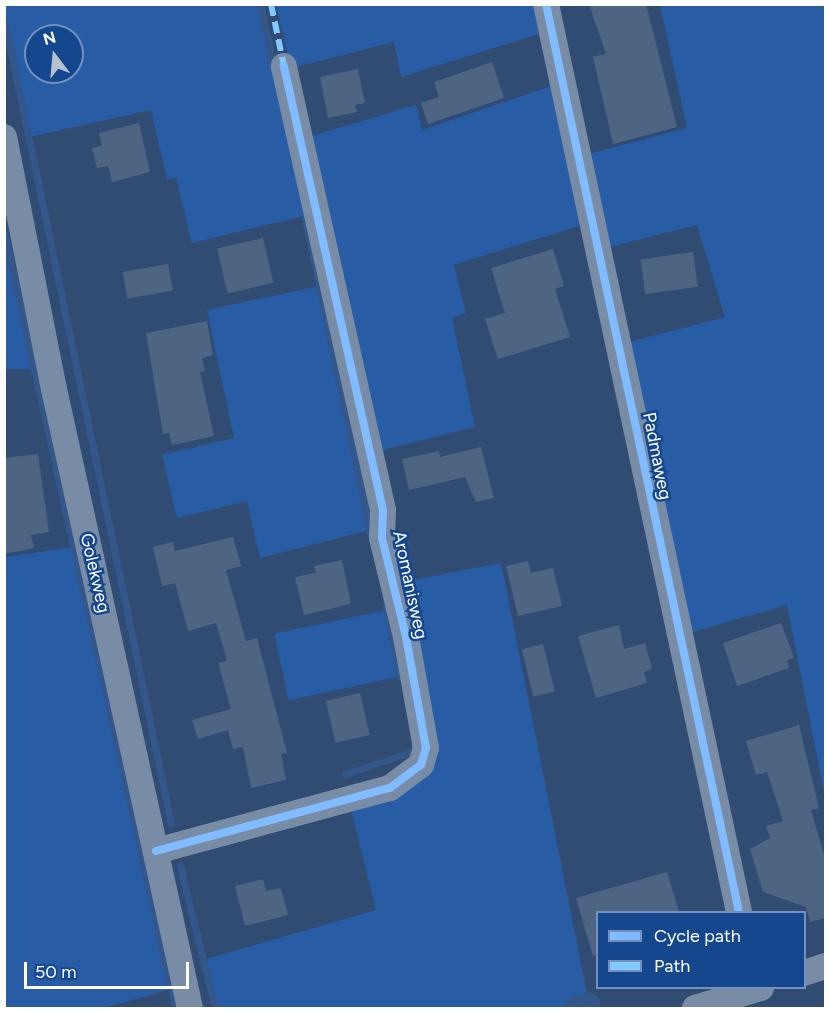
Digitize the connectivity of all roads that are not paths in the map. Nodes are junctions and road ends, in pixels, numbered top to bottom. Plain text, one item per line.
1 (546, 4) edge
2 (284, 66) dead end
3 (4, 137) edge
4 (156, 851) junction
5 (739, 911) edge
6 (825, 966) edge
7 (806, 972) edge
8 (754, 989) edge
9 (190, 1008) edge
10 (695, 1008) edge

1 - 5 street, Padmaweg
2 - 4 street, Aromanisweg
3 - 4 street, Golekweg
4 - 9 street, Golekweg
6 - 7 street
8 - 10 street

